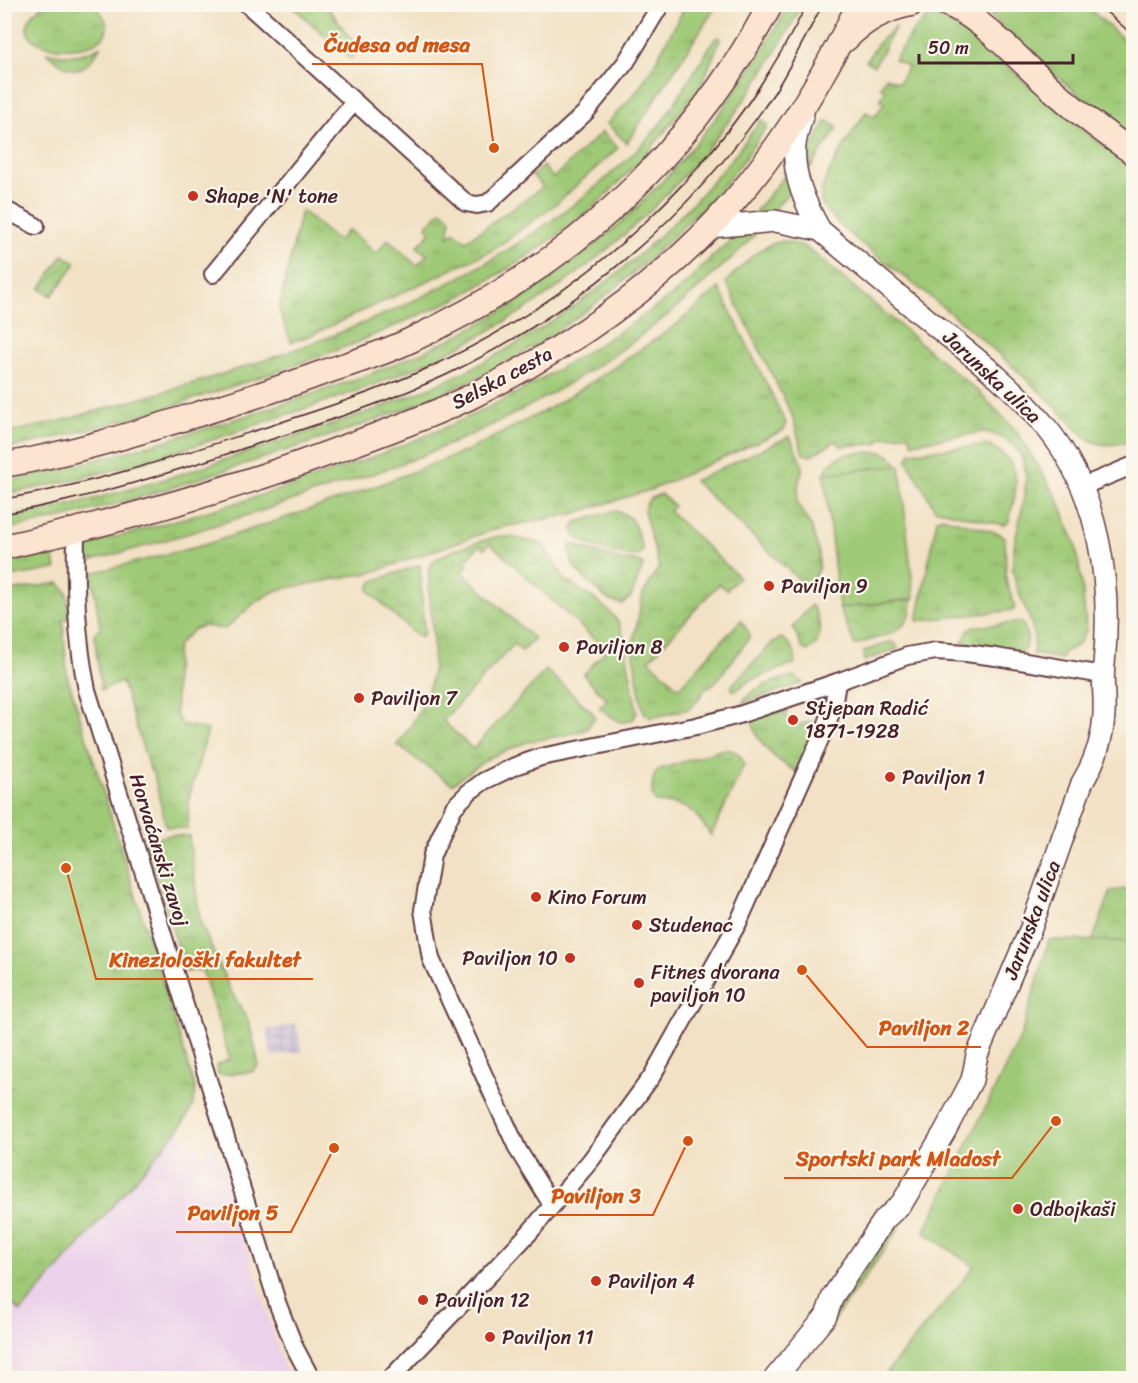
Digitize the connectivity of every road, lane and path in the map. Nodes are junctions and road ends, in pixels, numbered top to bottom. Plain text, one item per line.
1 (247, 4) edge
2 (661, 4) edge
3 (771, 4) edge
4 (859, 4) edge
5 (911, 4) edge
6 (947, 4) edge
7 (964, 4) edge
8 (981, 25) junction
9 (838, 47) junction
10 (354, 102) junction
11 (804, 107) junction
12 (1134, 153) edge
13 (4, 208) edge
14 (36, 226) dead end
15 (710, 227) junction
16 (820, 231) junction
17 (213, 274) dead end
18 (4, 465) edge
19 (1134, 465) edge
20 (1082, 487) junction
21 (76, 531) junction
22 (4, 547) edge
23 (1103, 675) junction
24 (837, 682) junction
25 (552, 1205) junction
26 (833, 1296) junction
27 (309, 1375) edge
28 (391, 1378) edge
29 (761, 1378) edge
30 (775, 1378) edge

1 - 10 street
2 - 10 street
3 - 18 main road
4 - 9 main road, Selska cesta
5 - 9 main road
6 - 8 main road
7 - 8 main road
8 - 12 main road
9 - 11 main road, Selska cesta
10 - 17 street
11 - 15 main road, Selska cesta
11 - 16 street
13 - 14 street
15 - 16 street
15 - 21 main road, Selska cesta
16 - 20 street, Jarunska ulica
19 - 20 street
20 - 23 street, Jarunska ulica
21 - 22 main road, Selska cesta
21 - 27 street, Horvaćanski zavoj
23 - 24 street
23 - 26 street, Jarunska ulica
24 - 25 street
24 - 25 street
25 - 28 street
26 - 29 street, Jarunska ulica
26 - 30 street, Jarunska ulica

